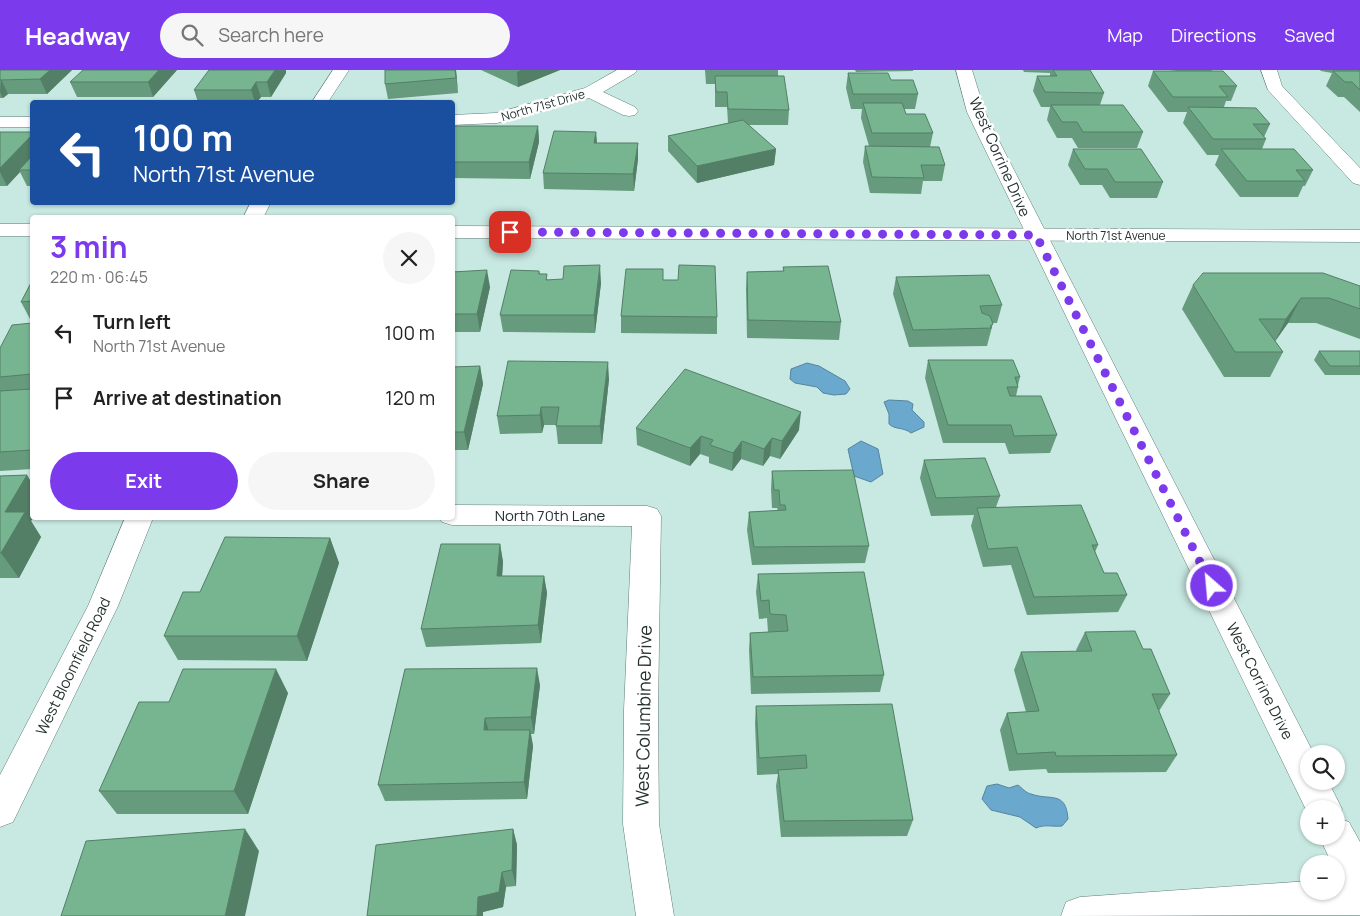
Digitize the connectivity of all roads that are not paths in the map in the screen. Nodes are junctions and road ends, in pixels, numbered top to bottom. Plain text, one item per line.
1 (341, 70) edge
2 (629, 70) edge
3 (964, 70) edge
4 (1269, 70) edge
5 (591, 92) junction
6 (321, 100) edge
7 (629, 111) dead end
8 (455, 120) edge
9 (0, 122) edge
10 (30, 122) edge
11 (1360, 179) edge
12 (0, 230) edge
13 (30, 230) edge
14 (455, 232) edge
15 (1036, 235) junction
16 (1360, 236) edge
17 (455, 515) edge
18 (647, 516) joint
19 (138, 520) edge
20 (1300, 762) edge
21 (0, 810) edge
22 (1342, 845) edge
23 (1360, 881) edge
24 (1360, 896) edge
25 (655, 916) edge
26 (1080, 916) edge

1 - 6 street
2 - 5 street
3 - 15 street, West Corrine Drive
4 - 11 street
5 - 7 street, North 71st Drive
5 - 8 street, North 71st Drive
9 - 10 street
12 - 13 street
14 - 15 street, North 71st Avenue
15 - 16 street, North 71st Avenue
15 - 20 street, West Corrine Drive
17 - 18 street, North 70th Lane
18 - 25 street, West Columbine Drive
19 - 21 street, West Bloomfield Road
22 - 23 street
24 - 26 street

